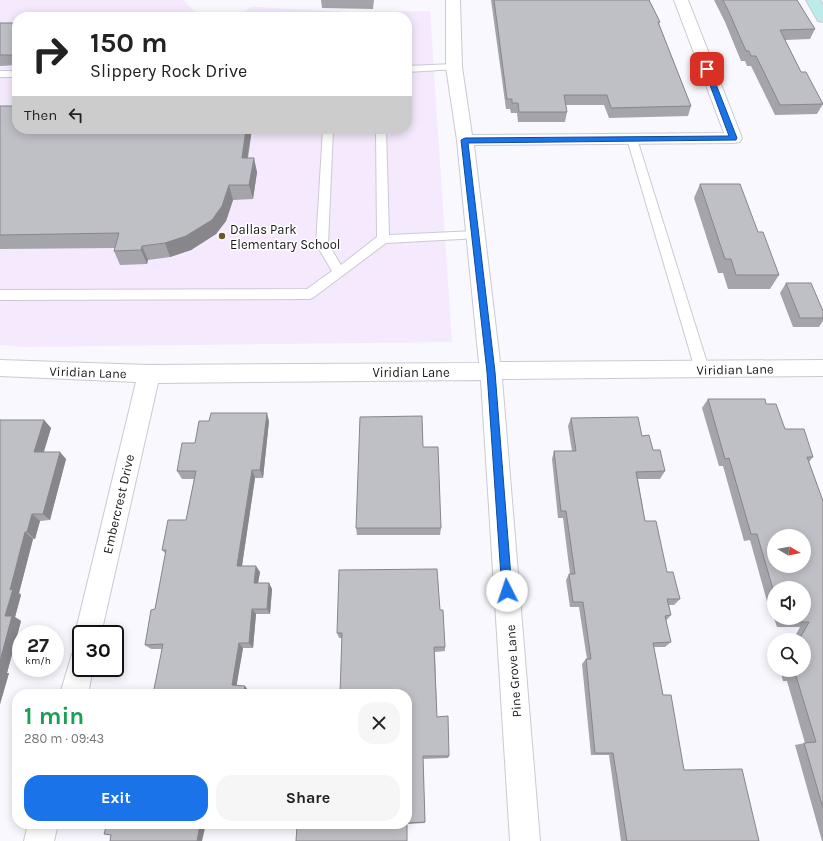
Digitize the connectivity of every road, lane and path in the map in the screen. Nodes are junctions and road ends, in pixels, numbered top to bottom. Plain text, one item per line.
1 (453, 0) edge
2 (681, 0) edge
3 (814, 0) edge
4 (823, 18) edge
5 (454, 67) junction
6 (412, 69) edge
7 (0, 74) edge
8 (12, 74) edge
9 (328, 134) edge
10 (381, 134) edge
11 (632, 139) junction
12 (465, 140) junction
13 (476, 235) junction
14 (383, 239) junction
15 (338, 272) junction
16 (0, 295) edge
17 (0, 368) edge
18 (823, 368) edge
19 (702, 369) junction
20 (491, 372) junction
21 (149, 374) junction
22 (90, 625) edge
23 (78, 677) edge
24 (75, 689) edge
25 (42, 829) edge
26 (39, 841) edge
27 (525, 841) edge

1 - 5 street, Pine Grove Lane
2 - 11 street
3 - 4 main road
5 - 6 lane
5 - 12 street, Pine Grove Lane
7 - 8 lane
9 - 15 lane
10 - 14 lane
11 - 12 street
11 - 19 lane
12 - 13 street, Pine Grove Lane
13 - 14 lane
13 - 20 street, Pine Grove Lane
14 - 15 lane
15 - 16 lane
17 - 21 street, Viridian Lane
18 - 19 street, Viridian Lane
19 - 20 street, Viridian Lane
20 - 21 street, Viridian Lane
20 - 27 street, Pine Grove Lane
21 - 22 street, Embercrest Drive
23 - 24 street
25 - 26 street

